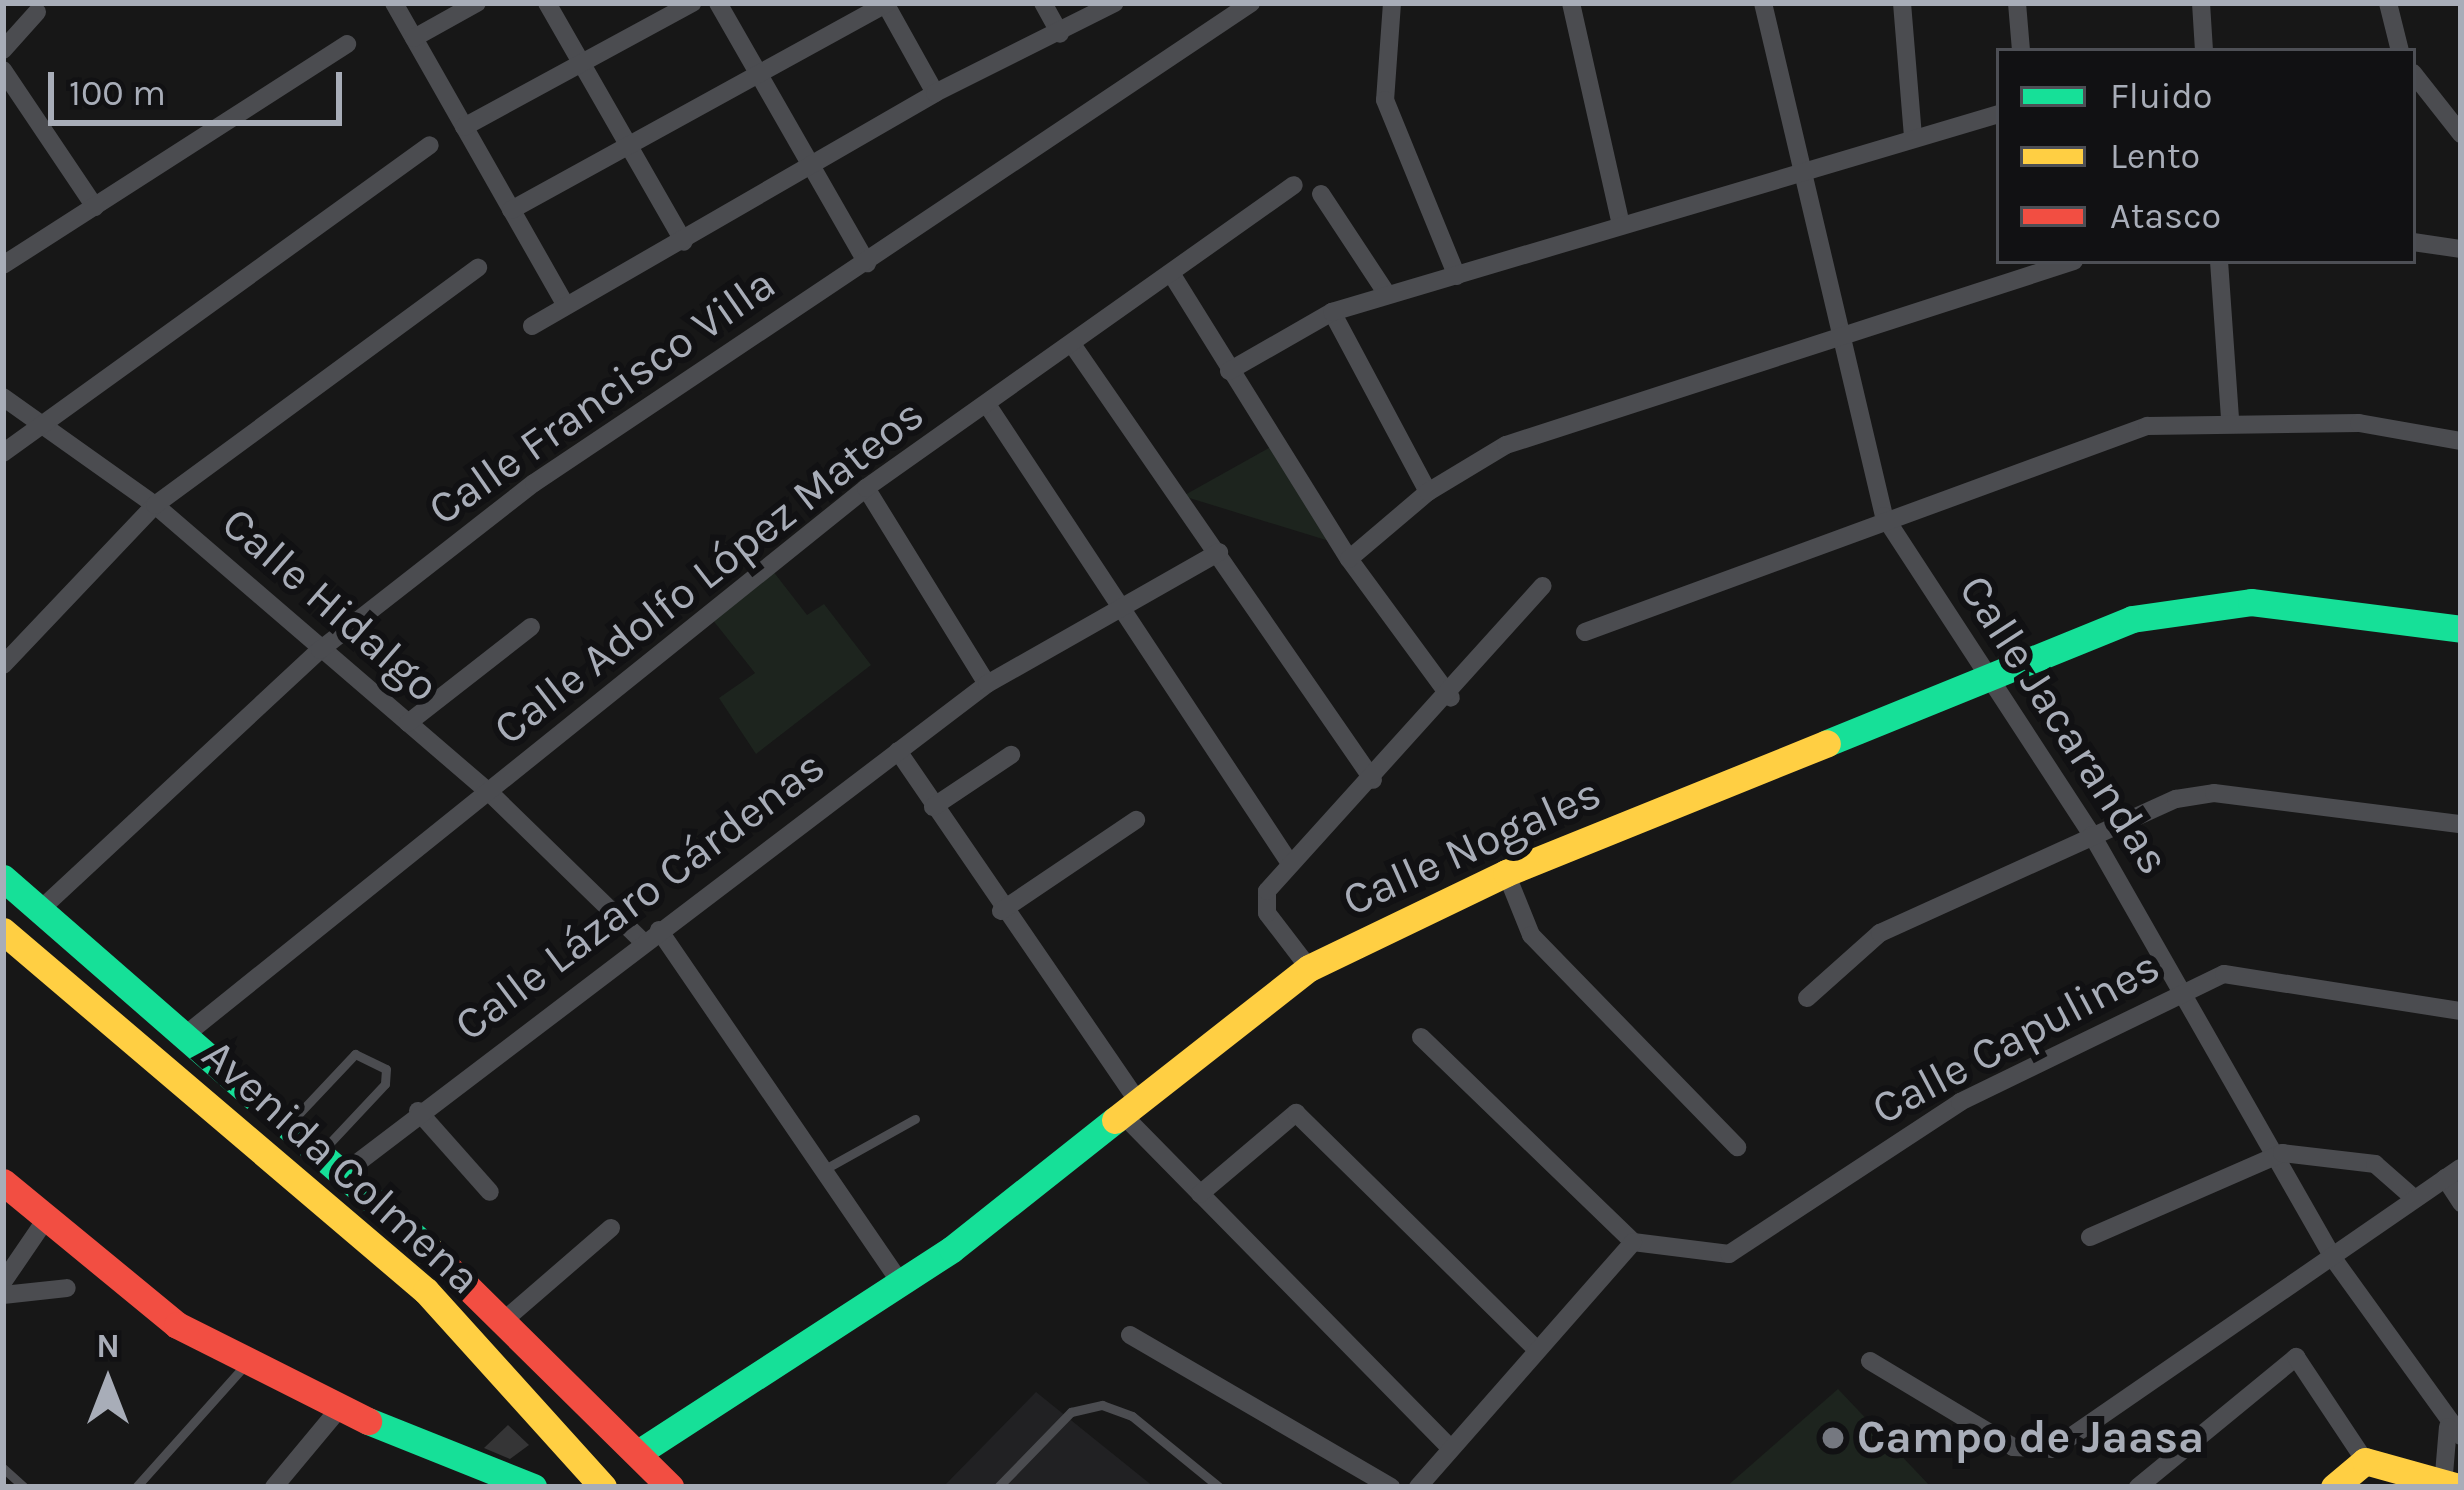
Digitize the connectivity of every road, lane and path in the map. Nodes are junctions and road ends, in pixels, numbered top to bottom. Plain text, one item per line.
1 (394, 3) edge
2 (477, 3) edge
3 (547, 3) edge
4 (692, 3) edge
5 (718, 3) edge
6 (886, 3) edge
7 (1043, 3) edge
8 (1115, 3) edge
9 (1251, 3) edge
10 (1392, 3) edge
11 (1571, 3) edge
12 (1763, 3) edge
13 (1902, 3) edge
14 (2017, 3) edge
15 (2200, 3) edge
16 (2388, 3) edge
17 (37, 12) dead end
18 (1060, 34) junction
19 (414, 38) junction
20 (347, 44) dead end
21 (2021, 48) edge
22 (2203, 48) edge
23 (2399, 48) edge
24 (3, 50) edge
25 (582, 64) junction
26 (3, 70) edge
27 (759, 75) junction
28 (2416, 77) edge
29 (935, 93) junction
30 (1996, 115) edge
31 (464, 127) junction
32 (2461, 134) edge
33 (1913, 138) junction
34 (430, 145) dead end
35 (629, 146) junction
36 (1807, 166) junction
37 (813, 168) junction
38 (1294, 185) dead end
39 (1321, 194) dead end
40 (95, 207) junction
41 (512, 210) junction
42 (1622, 225) junction
43 (684, 242) junction
44 (2416, 242) edge
45 (2461, 249) edge
46 (867, 263) junction
47 (2065, 264) edge
48 (2219, 264) edge
49 (3, 265) edge
50 (478, 268) dead end
51 (1457, 275) junction
52 (1174, 278) junction
53 (1387, 295) junction
54 (566, 306) junction
55 (1332, 312) junction
56 (532, 326) dead end
57 (1838, 342) junction
58 (1074, 347) junction
59 (1229, 370) junction
60 (3, 397) edge
61 (990, 409) junction
62 (2230, 420) junction
63 (42, 428) junction
64 (2461, 441) edge
65 (3, 453) edge
66 (866, 488) junction
67 (1428, 492) junction
68 (155, 506) junction
69 (1884, 516) junction
70 (1220, 552) junction
71 (1349, 559) junction
72 (1543, 586) dead end
73 (1123, 604) junction
74 (531, 627) dead end
75 (2461, 629) edge
76 (1585, 632) dead end
77 (320, 650) junction
78 (3, 665) edge
79 (1987, 676) junction
80 (987, 685) junction
81 (1451, 698) junction
82 (408, 723) junction
83 (898, 752) junction
84 (1011, 755) dead end
85 (1373, 780) junction
86 (489, 792) junction
87 (933, 807) junction
88 (1136, 820) dead end
89 (2461, 824) edge
90 (2092, 835) junction
91 (1289, 862) junction
92 (1506, 873) junction
93 (3, 878) edge
94 (41, 909) junction
95 (1001, 911) junction
96 (3, 931) edge
97 (651, 936) junction
98 (1309, 968) junction
99 (2183, 989) junction
100 (1807, 998) dead end
101 (2461, 1011) edge
102 (184, 1036) junction
103 (1421, 1037) dead end
104 (418, 1111) junction
105 (1134, 1113) junction
106 (915, 1119) dead end
107 (290, 1124) junction
108 (1737, 1147) dead end
109 (322, 1151) junction
110 (2282, 1153) junction
111 (825, 1169) junction
112 (344, 1173) junction
113 (2453, 1173) edge
114 (3, 1182) edge
115 (490, 1192) dead end
116 (1200, 1194) junction
117 (2415, 1199) junction
118 (2461, 1203) edge
119 (46, 1219) junction
120 (611, 1228) dead end
121 (2090, 1238) dead end
122 (1633, 1242) junction
123 (2336, 1261) junction
124 (899, 1281) junction
125 (3, 1282) edge
126 (67, 1288) dead end
127 (3, 1294) edge
128 (502, 1322) junction
129 (1130, 1335) dead end
130 (1535, 1348) junction
131 (249, 1361) junction
132 (1870, 1361) dead end
133 (339, 1409) junction
134 (2455, 1432) edge
135 (1449, 1447) junction
136 (638, 1453) junction
137 (2365, 1461) junction
138 (3, 1468) edge
139 (2447, 1485) edge
140 (24, 1487) edge
141 (136, 1487) edge
142 (274, 1487) edge
143 (533, 1487) edge
144 (603, 1487) edge
145 (670, 1487) edge
146 (998, 1487) edge
147 (1219, 1487) edge
148 (1391, 1487) edge
149 (1420, 1487) edge
150 (2138, 1487) edge
151 (2335, 1487) edge

1 - 19 street
2 - 19 street
3 - 25 street
4 - 25 street
5 - 27 street
6 - 27 street
6 - 29 street
7 - 18 street
8 - 18 street
9 - 46 street, Calle Francisco Villa
10 - 51 street
11 - 42 street
12 - 36 street, Calle Jacarandas
13 - 33 street
14 - 21 street
15 - 22 street
16 - 23 street
17 - 24 street
18 - 29 street
19 - 31 street
20 - 40 street
25 - 31 street
25 - 35 street
26 - 40 street
27 - 35 street
27 - 37 street
28 - 32 street
29 - 37 street
30 - 33 street
31 - 41 street
33 - 36 street
34 - 63 street
35 - 41 street
35 - 43 street
36 - 42 street
36 - 57 street, Calle Jacarandas
37 - 43 street
37 - 46 street
38 - 52 street, Calle Adolfo López Mateos
39 - 53 street
40 - 49 street
41 - 54 street
42 - 51 street
43 - 54 street
44 - 45 street
46 - 77 street, Calle Francisco Villa
47 - 57 street
48 - 62 street
50 - 68 street
51 - 53 street
52 - 58 street, Calle Adolfo López Mateos
52 - 59 street
53 - 55 street
54 - 56 street
55 - 59 street
55 - 67 street
57 - 67 street
57 - 69 street, Calle Jacarandas
58 - 61 street, Calle Adolfo López Mateos
58 - 70 street
59 - 71 street
60 - 63 street, Calle Hidalgo
61 - 66 street, Calle Adolfo López Mateos
61 - 73 street
62 - 64 street
62 - 69 street
63 - 65 street
63 - 68 street, Calle Hidalgo
66 - 80 street
66 - 86 street, Calle Adolfo López Mateos
67 - 71 street
68 - 77 street, Calle Hidalgo
68 - 78 street
69 - 76 street
69 - 79 street, Calle Jacarandas
70 - 73 street, Calle Lázaro Cárdenas
70 - 85 street
71 - 81 street
72 - 81 street
73 - 80 street, Calle Lázaro Cárdenas
73 - 91 street
74 - 82 street
75 - 79 street, Calle Nogales
77 - 82 street, Calle Hidalgo
77 - 94 street, Calle Francisco Villa
79 - 90 street, Calle Jacarandas
79 - 92 street, Calle Nogales
80 - 83 street, Calle Lázaro Cárdenas
81 - 85 street
82 - 86 street, Calle Hidalgo
83 - 87 street
83 - 97 street, Calle Lázaro Cárdenas
84 - 87 street
85 - 91 street
86 - 97 street, Calle Hidalgo
86 - 102 street, Calle Adolfo López Mateos
87 - 95 street
88 - 95 street
89 - 90 street
90 - 99 street, Calle Jacarandas
90 - 100 street
91 - 98 street
92 - 98 street, Calle Nogales
92 - 108 street
93 - 94 street
94 - 102 street
95 - 105 street
96 - 144 street, Avenida Colmena
97 - 104 street, Calle Lázaro Cárdenas
97 - 111 street, Calle Hidalgo
98 - 105 street, Calle Nogales
99 - 101 street, Calle Capulines
99 - 110 street, Calle Jacarandas
99 - 122 street, Calle Capulines
102 - 107 street
103 - 122 street
104 - 112 street, Calle Lázaro Cárdenas
104 - 115 street
105 - 116 street
105 - 124 street, Calle Nogales
106 - 111 lane
107 - 109 street
107 - 109 lane
109 - 112 street
110 - 117 street
110 - 121 street
110 - 123 street, Calle Jacarandas
111 - 124 street, Calle Hidalgo
112 - 128 street
113 - 117 street
113 - 118 street
114 - 119 street
116 - 130 street
116 - 135 street
117 - 123 street
119 - 125 street
119 - 131 street
120 - 128 street
122 - 130 street
123 - 132 street
123 - 134 street, Calle Jacarandas
124 - 136 street, Calle Nogales
126 - 127 street
128 - 136 street
129 - 148 street
130 - 135 street
131 - 133 street
131 - 141 lane
133 - 142 street
133 - 143 street
134 - 139 street, Calle Jacarandas
135 - 149 street
136 - 145 street
137 - 139 street
137 - 150 street
137 - 151 street
138 - 140 lane
146 - 147 lane

